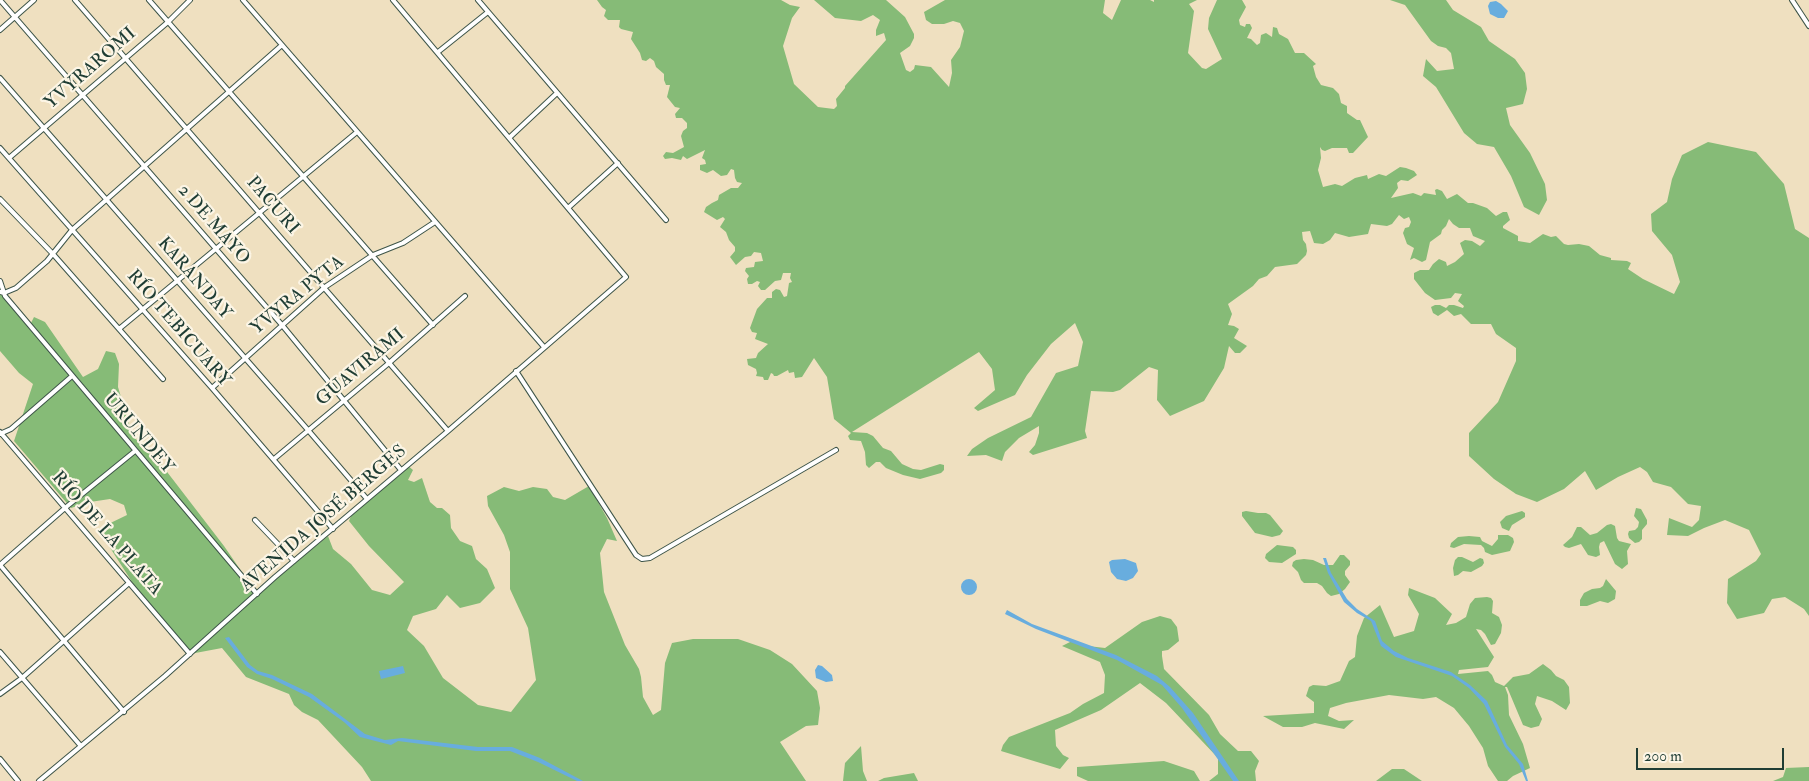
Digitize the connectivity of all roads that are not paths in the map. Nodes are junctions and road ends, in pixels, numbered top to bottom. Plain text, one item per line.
1 (0, 0) edge
2 (34, 0) edge
3 (75, 0) edge
4 (149, 0) edge
5 (190, 0) edge
6 (243, 0) edge
7 (393, 0) edge
8 (478, 0) edge
9 (1792, 0) edge
10 (488, 12) junction
11 (14, 17) junction
12 (168, 22) junction
13 (1809, 26) edge
14 (0, 30) edge
15 (282, 45) junction
16 (438, 52) junction
17 (125, 58) junction
18 (0, 78) edge
19 (230, 93) junction
20 (557, 93) junction
21 (82, 95) junction
22 (43, 128) junction
23 (186, 130) junction
24 (357, 132) junction
25 (509, 138) junction
26 (0, 148) edge
27 (9, 158) junction
28 (618, 163) junction
29 (144, 167) junction
30 (303, 176) junction
31 (0, 199) edge
32 (107, 199) junction
33 (568, 208) junction
34 (259, 212) junction
35 (666, 220) dead end
36 (436, 222) junction
37 (72, 230) junction
38 (216, 249) junction
39 (53, 254) junction
40 (373, 255) junction
41 (0, 281) edge
42 (178, 282) junction
43 (325, 288) junction
44 (2, 292) edge
45 (465, 296) dead end
46 (143, 310) junction
47 (282, 325) junction
48 (433, 325) junction
49 (119, 329) junction
50 (544, 347) junction
51 (245, 358) junction
52 (390, 363) junction
53 (516, 372) junction
54 (72, 376) junction
55 (163, 379) dead end
56 (212, 388) junction
57 (345, 400) junction
58 (308, 430) junction
59 (448, 431) junction
60 (0, 434) edge
61 (836, 450) dead end
62 (135, 451) junction
63 (274, 460) junction
64 (402, 470) junction
65 (367, 499) junction
66 (65, 508) junction
67 (255, 520) dead end
68 (333, 529) junction
69 (294, 562) junction
70 (0, 565) edge
71 (129, 583) junction
72 (257, 594) junction
73 (64, 641) junction
74 (0, 652) edge
75 (190, 654) junction
76 (22, 678) junction
77 (0, 694) edge
78 (124, 712) junction
79 (80, 745) junction
80 (0, 759) edge
81 (18, 781) edge
82 (39, 781) edge

1 - 11 street, 2 DE MAYO
2 - 11 street
3 - 17 street, PACURI
4 - 12 street
5 - 12 street, YVYRAROMI
6 - 15 street
7 - 16 street
8 - 10 street
9 - 13 street
10 - 16 street
10 - 20 street
11 - 14 street
11 - 21 street, 2 DE MAYO
12 - 17 street, YVYRAROMI
12 - 19 street
15 - 19 street
15 - 24 street
16 - 25 street
17 - 21 street, YVYRAROMI
17 - 23 street, PACURI
18 - 22 street, KARANDAY
19 - 23 street
19 - 30 street
20 - 25 street
20 - 28 street
21 - 22 street, YVYRAROMI
21 - 29 street, 2 DE MAYO
22 - 27 street, YVYRAROMI
22 - 32 street, KARANDAY
23 - 29 street
23 - 34 street, PACURI
24 - 30 street
24 - 36 street
25 - 33 street
26 - 27 street, RÍO TEBICUARY
27 - 37 street, RÍO TEBICUARY
28 - 33 street
28 - 35 street
29 - 32 street
29 - 38 street, 2 DE MAYO
30 - 34 street
30 - 40 street
31 - 39 street
32 - 37 street
32 - 42 street, KARANDAY
33 - 50 street, AVENIDA JOSÉ BERGES
34 - 38 street
34 - 43 street, PACURI
36 - 40 street, YVYRA PYTA
36 - 50 street
37 - 39 street
37 - 46 street, RÍO TEBICUARY
38 - 42 street
38 - 47 street, 2 DE MAYO
39 - 44 street
39 - 49 street
40 - 43 street, YVYRA PYTA
40 - 48 street
41 - 44 street, URUNDEY
42 - 46 street
42 - 51 street, KARANDAY
43 - 47 street, YVYRA PYTA
43 - 52 street, PACURI
44 - 54 street, URUNDEY
45 - 48 street, GUAVIRAMI
46 - 49 street
46 - 56 street, RÍO TEBICUARY
47 - 51 street, YVYRA PYTA
47 - 57 street, 2 DE MAYO
48 - 52 street, GUAVIRAMI
49 - 55 street
50 - 53 street, AVENIDA JOSÉ BERGES
51 - 56 street, YVYRA PYTA
51 - 58 street, KARANDAY
52 - 57 street, GUAVIRAMI
52 - 59 street, PACURI
53 - 59 street, AVENIDA JOSÉ BERGES
53 - 61 street
54 - 60 street
54 - 62 street, URUNDEY
56 - 63 street, RÍO TEBICUARY
57 - 58 street, GUAVIRAMI
57 - 64 street, 2 DE MAYO
58 - 63 street, GUAVIRAMI
58 - 65 street, KARANDAY
59 - 64 street, AVENIDA JOSÉ BERGES
60 - 66 street, RÍO DE LA PLATA
62 - 66 street
62 - 72 street, URUNDEY
63 - 68 street, RÍO TEBICUARY
64 - 65 street, AVENIDA JOSÉ BERGES
65 - 68 street, AVENIDA JOSÉ BERGES
66 - 70 street
66 - 71 street, RÍO DE LA PLATA
67 - 69 street
68 - 69 street, AVENIDA JOSÉ BERGES
69 - 72 street, AVENIDA JOSÉ BERGES
70 - 73 street
71 - 73 street
71 - 75 street, RÍO DE LA PLATA
72 - 75 street, AVENIDA JOSÉ BERGES
73 - 76 street
73 - 78 street
74 - 76 street
75 - 78 street, AVENIDA JOSÉ BERGES
76 - 77 street
76 - 79 street
78 - 79 street, AVENIDA JOSÉ BERGES
79 - 82 street, AVENIDA JOSÉ BERGES
80 - 81 street

